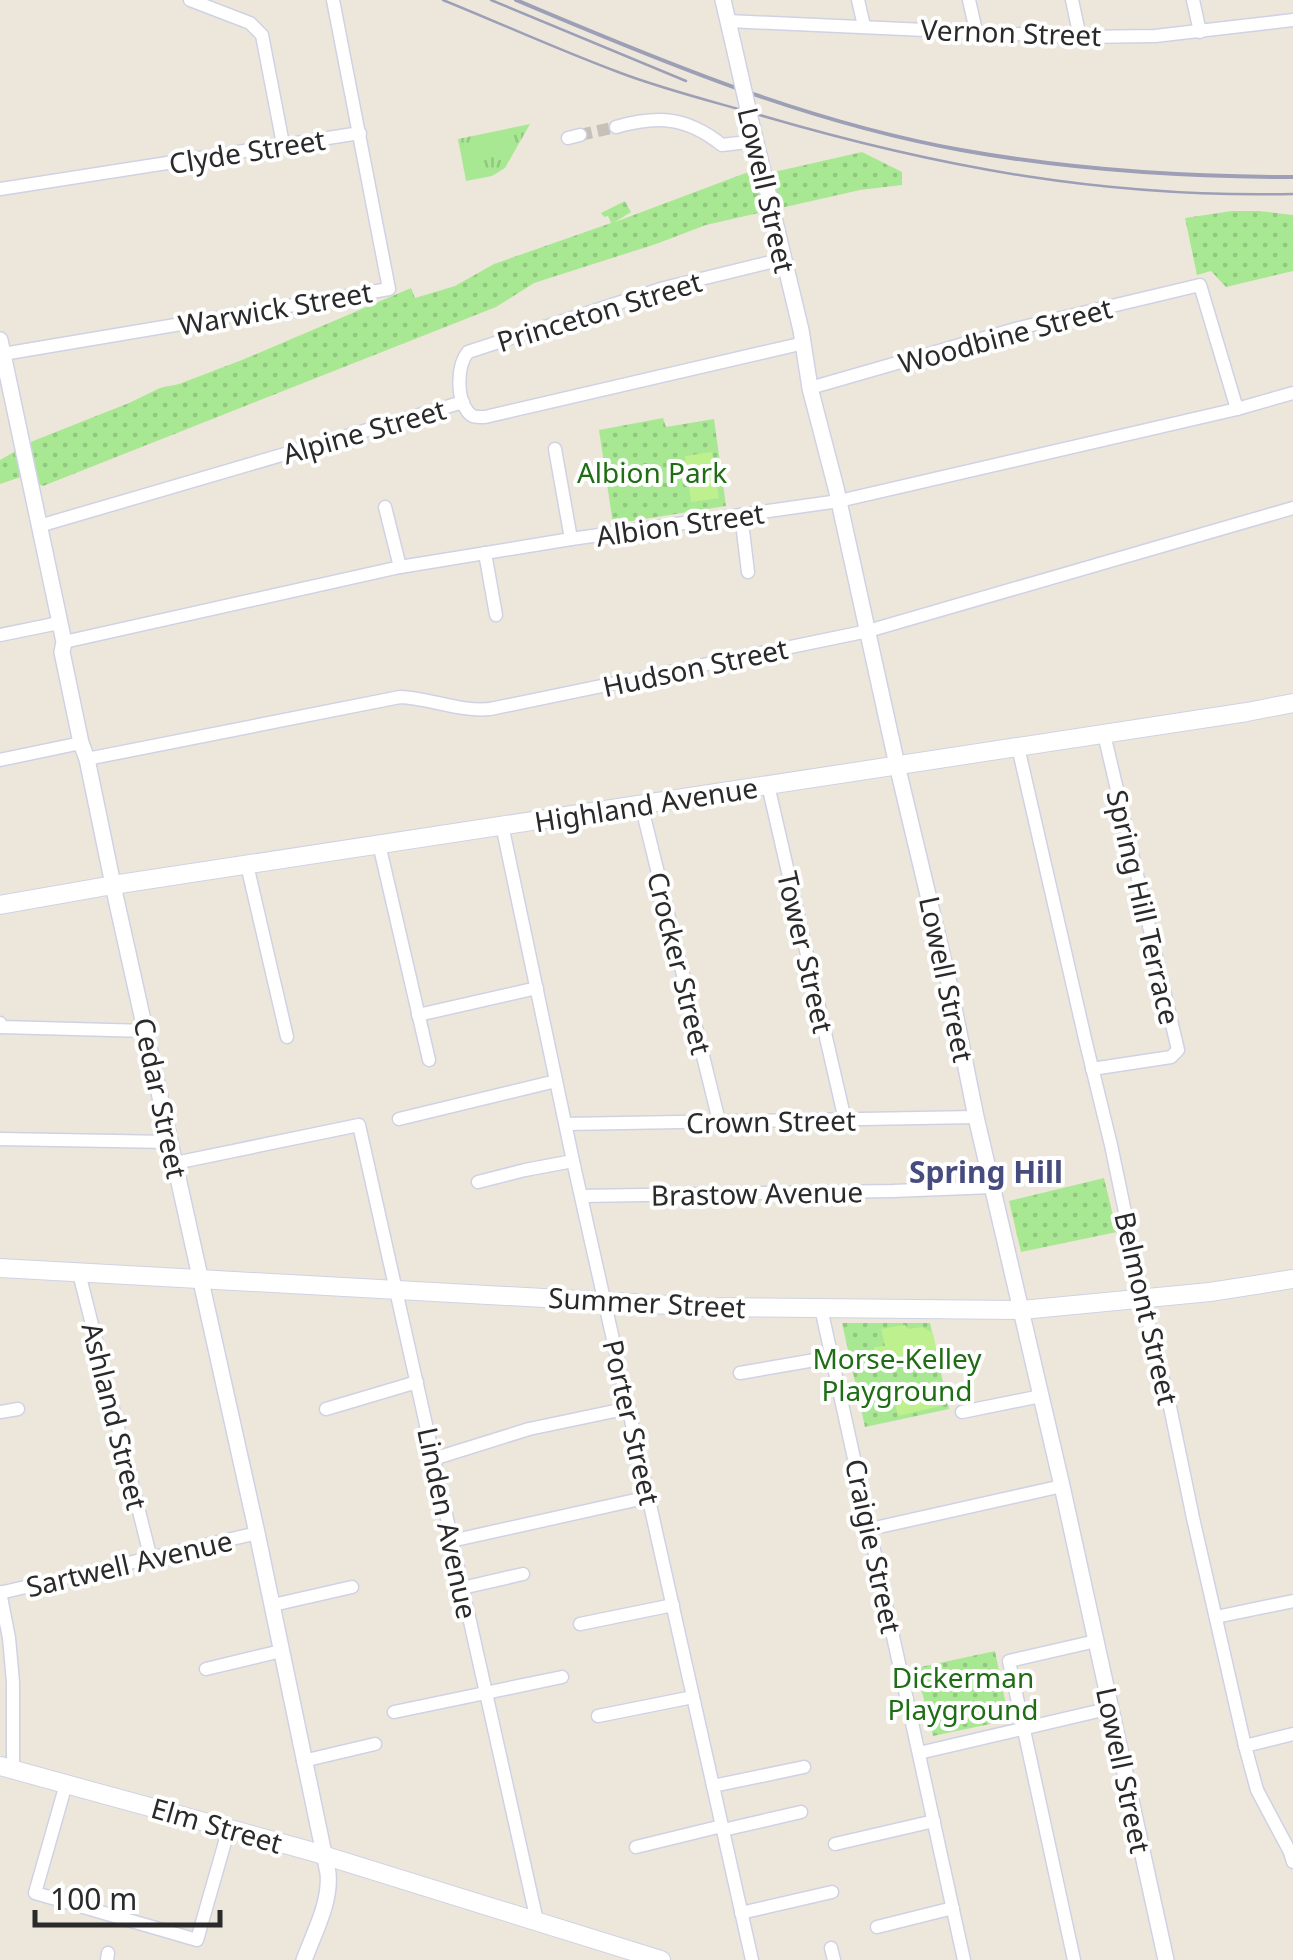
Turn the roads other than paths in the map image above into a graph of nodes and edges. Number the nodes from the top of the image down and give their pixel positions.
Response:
1 (190, 0) edge
2 (333, 0) edge
3 (723, 0) edge
4 (858, 0) edge
5 (969, 0) edge
6 (1072, 0) edge
7 (1193, 0) edge
8 (1293, 20) edge
9 (728, 21) junction
10 (864, 26) junction
11 (976, 32) junction
12 (1200, 32) junction
13 (1080, 37) junction
14 (616, 127) tunnel mouth
15 (360, 133) junction
16 (756, 141) junction
17 (284, 144) junction
18 (0, 189) edge
19 (783, 259) junction
20 (804, 343) junction
21 (2, 347) edge
22 (4, 376) edge
23 (810, 388) junction
24 (1293, 393) edge
25 (462, 402) junction
26 (1237, 409) junction
27 (555, 449) dead end
28 (839, 501) junction
29 (385, 507) dead end
30 (1293, 508) edge
31 (741, 515) junction
32 (39, 526) junction
33 (571, 540) junction
34 (486, 553) junction
35 (400, 568) junction
36 (748, 572) dead end
37 (496, 615) dead end
38 (59, 623) junction
39 (868, 631) junction
40 (0, 635) edge
41 (64, 642) junction
42 (1293, 703) edge
43 (1104, 734) junction
44 (1018, 747) junction
45 (84, 751) junction
46 (0, 760) edge
47 (897, 766) junction
48 (768, 785) junction
49 (641, 804) junction
50 (502, 826) junction
51 (379, 844) junction
52 (247, 865) junction
53 (113, 885) junction
54 (0, 905) edge
55 (536, 988) junction
56 (418, 1015) junction
57 (0, 1025) edge
58 (147, 1031) junction
59 (287, 1037) dead end
60 (428, 1060) dead end
61 (1092, 1069) junction
62 (556, 1080) junction
63 (976, 1117) junction
64 (399, 1119) dead end
65 (845, 1120) junction
66 (719, 1121) junction
67 (566, 1124) junction
68 (0, 1139) edge
69 (170, 1142) junction
70 (574, 1161) junction
71 (175, 1163) junction
72 (478, 1182) dead end
73 (992, 1187) junction
74 (582, 1196) junction
75 (0, 1268) edge
76 (80, 1273) junction
77 (201, 1279) junction
78 (1293, 1279) edge
79 (397, 1290) junction
80 (1142, 1297) junction
81 (605, 1300) junction
82 (821, 1308) junction
83 (1022, 1310) junction
84 (832, 1358) junction
85 (740, 1374) dead end
86 (417, 1382) junction
87 (1041, 1396) junction
88 (326, 1408) dead end
89 (629, 1408) junction
90 (18, 1409) dead end
91 (0, 1412) edge
92 (962, 1412) dead end
93 (432, 1459) junction
94 (1062, 1486) junction
95 (649, 1497) junction
96 (870, 1529) junction
97 (257, 1533) junction
98 (451, 1542) junction
99 (150, 1559) junction
100 (523, 1574) dead end
101 (352, 1587) dead end
102 (462, 1588) junction
103 (0, 1592) edge
104 (1293, 1601) edge
105 (272, 1605) junction
106 (673, 1606) junction
107 (1216, 1618) junction
108 (580, 1624) dead end
109 (1096, 1641) junction
110 (282, 1651) junction
111 (206, 1669) dead end
112 (562, 1678) dead end
113 (485, 1694) junction
114 (693, 1697) junction
115 (1111, 1708) junction
116 (394, 1712) dead end
117 (598, 1716) dead end
118 (1024, 1729) junction
119 (1293, 1734) edge
120 (375, 1744) dead end
121 (1245, 1746) junction
122 (919, 1753) junction
123 (303, 1761) junction
124 (6, 1767) edge
125 (804, 1767) dead end
126 (66, 1784) junction
127 (713, 1786) junction
128 (801, 1812) dead end
129 (934, 1821) junction
130 (229, 1828) junction
131 (722, 1828) junction
132 (1288, 1836) edge
133 (835, 1844) dead end
134 (636, 1847) dead end
135 (325, 1856) junction
136 (1293, 1862) edge
137 (832, 1892) dead end
138 (953, 1908) junction
139 (741, 1913) junction
140 (536, 1921) junction
141 (877, 1926) dead end
142 (304, 1960) edge
143 (661, 1960) edge
144 (752, 1960) edge
145 (964, 1960) edge
146 (1074, 1960) edge
147 (1166, 1960) edge

1 - 17 street
2 - 15 street, Clyde Street
3 - 9 street, Lowell Street
4 - 10 street
5 - 11 street
6 - 13 street
7 - 12 street
8 - 12 street, Vernon Street
9 - 10 street, Vernon Street
9 - 16 street, Lowell Street, bridge
10 - 11 street, Vernon Street
11 - 13 street, Vernon Street
12 - 13 street, Vernon Street
14 - 16 street
15 - 17 street, Clyde Street
15 - 21 street, Warwick Street
16 - 19 street, Lowell Street
17 - 18 street, Clyde Street
19 - 20 street, Lowell Street
19 - 25 street, Princeton Street
20 - 23 street, Lowell Street
20 - 25 street, Alpine Street
21 - 22 street, Cedar Street
22 - 32 street, Cedar Street
23 - 26 street, Woodbine Street
23 - 28 street, Lowell Street
24 - 26 street, Albion Street
25 - 32 street, Alpine Street
26 - 28 street, Albion Street
27 - 33 street
28 - 31 street, Albion Street
28 - 39 street, Lowell Street
29 - 35 street
30 - 39 street, Hudson Street
31 - 33 street, Albion Street
31 - 36 street
32 - 38 street, Cedar Street
33 - 34 street, Albion Street
34 - 35 street, Albion Street
34 - 37 street
35 - 41 street, Albion Street
38 - 40 street
38 - 41 street, Cedar Street
39 - 45 street, Hudson Street
39 - 47 street, Lowell Street
41 - 45 street, Cedar Street
42 - 43 main road, Highland Avenue
43 - 44 main road, Highland Avenue
43 - 61 street, Spring Hill Terrace
44 - 47 main road, Highland Avenue
44 - 61 street, Belmont Street
45 - 46 street, Hudson Street
45 - 53 street, Cedar Street
47 - 48 main road, Highland Avenue
47 - 63 street, Lowell Street
48 - 49 main road, Highland Avenue
48 - 65 street, Tower Street
49 - 50 main road, Highland Avenue
49 - 66 street, Crocker Street
50 - 51 main road, Highland Avenue
50 - 55 street, Porter Street
51 - 52 main road, Highland Avenue
51 - 56 street
52 - 53 main road, Highland Avenue
52 - 59 street
53 - 54 main road, Highland Avenue
53 - 58 street, Cedar Street
55 - 56 street
55 - 62 street, Porter Street
56 - 60 street
57 - 58 street
58 - 69 street, Cedar Street
61 - 80 street, Belmont Street
62 - 64 street
62 - 67 street, Porter Street
63 - 65 street, Crown Street
63 - 73 street, Lowell Street
65 - 66 street, Crown Street
66 - 67 street, Crown Street
67 - 70 street, Porter Street
68 - 69 street
69 - 71 street, Cedar Street
70 - 72 street
70 - 74 street, Porter Street
71 - 77 street, Cedar Street
71 - 79 street, Linden Avenue
73 - 74 street, Brastow Avenue
73 - 83 street, Lowell Street
74 - 81 street, Porter Street
75 - 76 main road, Summer Street
76 - 77 main road, Summer Street
76 - 99 street, Ashland Street
77 - 79 main road, Summer Street
77 - 97 street, Cedar Street
78 - 80 main road, Summer Street
79 - 81 main road, Summer Street
79 - 86 street, Linden Avenue
80 - 83 main road, Summer Street
80 - 107 street, Belmont Street
81 - 82 main road, Summer Street
81 - 89 street, Porter Street
82 - 83 main road, Summer Street
82 - 84 street, Craigie Street
83 - 87 street, Lowell Street
84 - 85 street
84 - 96 street, Craigie Street
86 - 88 street
86 - 93 street, Linden Avenue
87 - 92 street
87 - 94 street, Lowell Street
89 - 93 street
89 - 95 street, Porter Street
90 - 91 street
93 - 98 street, Linden Avenue
94 - 96 street
94 - 109 street, Lowell Street
95 - 98 street
95 - 106 street, Porter Street
96 - 122 street, Craigie Street
97 - 99 street, Sartwell Avenue
97 - 105 street, Cedar Street
98 - 102 street, Linden Avenue
99 - 103 street, Sartwell Avenue
100 - 102 street
101 - 105 street
102 - 113 street, Linden Avenue
103 - 124 street
104 - 107 street
105 - 110 street, Cedar Street
106 - 108 street
106 - 114 street, Porter Street
107 - 121 street, Belmont Street
109 - 115 street, Lowell Street
109 - 118 street
110 - 111 street
110 - 123 street, Cedar Street
112 - 113 street
113 - 116 street
113 - 140 street, Linden Avenue
114 - 117 street
114 - 127 street, Porter Street
115 - 118 street
115 - 147 street, Lowell Street
118 - 122 street
118 - 146 street
119 - 121 street
120 - 123 street
121 - 132 street, Belmont Street
122 - 129 street, Craigie Street
123 - 135 street, Cedar Street
124 - 126 main road, Elm Street
125 - 127 street
126 - 130 main road, Elm Street
126 - 130 street
127 - 131 street, Porter Street
128 - 131 street
129 - 133 street
129 - 138 street, Craigie Street
130 - 135 main road, Elm Street
131 - 134 street
131 - 139 street, Porter Street
132 - 136 street, Belmont Street
135 - 140 main road, Elm Street
135 - 142 street, Cedar Street
137 - 139 street
138 - 141 street
138 - 145 street, Craigie Street
139 - 144 street, Porter Street
140 - 143 main road, Elm Street

